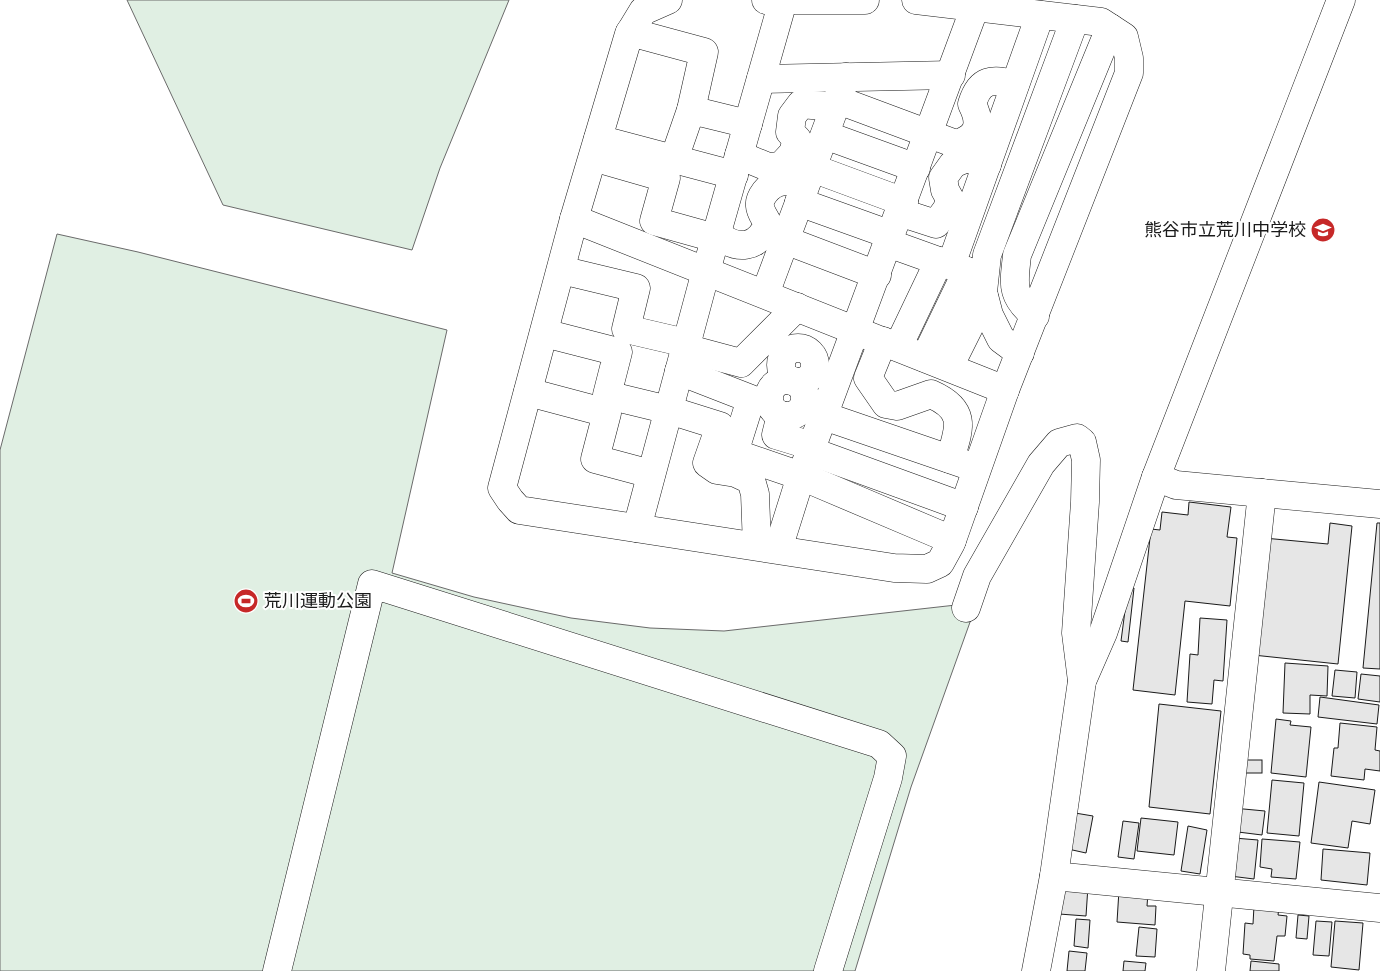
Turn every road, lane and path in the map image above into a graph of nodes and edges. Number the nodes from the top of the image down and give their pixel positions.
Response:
1 (668, 0) edge
2 (764, 0) edge
3 (865, 0) edge
4 (916, 0) edge
5 (1342, 0) edge
6 (783, 1) edge
7 (975, 7) junction
8 (1040, 15) junction
9 (1075, 19) junction
10 (1110, 28) junction
11 (630, 32) junction
12 (951, 75) junction
13 (761, 79) junction
14 (1015, 84) junction
15 (840, 95) junction
16 (690, 110) junction
17 (748, 124) junction
18 (929, 133) junction
19 (824, 135) junction
20 (596, 148) junction
21 (674, 159) junction
22 (736, 165) junction
23 (987, 165) junction
24 (916, 168) junction
25 (860, 175) junction
26 (806, 185) junction
27 (574, 220) junction
28 (896, 223) junction
29 (716, 236) junction
30 (786, 240) junction
31 (561, 270) junction
32 (706, 271) junction
33 (965, 274) junction
34 (877, 275) junction
35 (765, 294) junction
36 (808, 311) junction
37 (1034, 316) junction
38 (856, 330) junction
39 (544, 333) junction
40 (891, 344) junction
41 (804, 349) dead end
42 (1020, 353) junction
43 (683, 354) junction
44 (938, 363) junction
45 (1006, 390) junction
46 (528, 392) junction
47 (668, 410) junction
48 (781, 415) dead end
49 (824, 416) junction
50 (811, 449) junction
51 (950, 459) junction
52 (978, 469) junction
53 (651, 474) junction
54 (801, 476) junction
55 (1156, 477) junction
56 (1262, 493) junction
57 (1380, 504) edge
58 (964, 507) junction
59 (637, 528) junction
60 (952, 540) junction
61 (768, 547) junction
62 (966, 608) dead end
63 (1082, 681) junction
64 (1054, 876) junction
65 (1219, 894) junction
66 (1380, 908) edge
67 (277, 971) edge
68 (828, 971) edge
69 (1036, 971) edge
70 (1211, 971) edge

1 - 11 street
2 - 6 street
3 - 6 street
4 - 7 street
5 - 55 street
6 - 13 street
7 - 8 street
7 - 12 street
8 - 9 street
8 - 14 street
9 - 10 street
9 - 33 street
10 - 37 street
10 - 37 street
11 - 16 street
11 - 20 street
12 - 15 street
12 - 18 street
13 - 15 street
13 - 17 street
14 - 18 street
14 - 23 street
15 - 19 street
15 - 22 street
15 - 25 street
16 - 17 street
16 - 21 street
17 - 22 street
18 - 24 street
18 - 25 street
19 - 25 street
19 - 26 street
20 - 21 street
20 - 27 street
20 - 29 street
21 - 22 street
22 - 29 street
23 - 28 street
23 - 33 street
24 - 25 street
24 - 28 street
25 - 26 street
25 - 26 street
25 - 28 street
25 - 28 street
25 - 30 street
25 - 34 street
26 - 29 street
26 - 30 street
27 - 31 street
27 - 32 street
28 - 33 street
28 - 34 street
29 - 32 street
30 - 35 street
31 - 39 street
31 - 43 street
32 - 35 street
32 - 43 street
33 - 40 street
33 - 42 street
33 - 44 street
34 - 38 street
35 - 36 street
36 - 38 street
36 - 41 street
36 - 43 street
37 - 42 street
38 - 40 street
38 - 49 street
39 - 46 street
39 - 47 street
40 - 44 street
40 - 51 street
42 - 45 street
43 - 47 street
43 - 54 street
44 - 45 street
45 - 52 street
46 - 53 street
46 - 59 street
47 - 53 street
47 - 61 street
48 - 50 street
49 - 50 street
49 - 51 street
50 - 54 street
50 - 58 street
51 - 52 street
52 - 58 street
53 - 59 street
54 - 60 street
54 - 61 street
55 - 56 street
55 - 63 street
56 - 57 street
56 - 65 street
58 - 60 street
59 - 61 street
60 - 61 street
62 - 63 street
63 - 64 street
64 - 65 street
64 - 69 street
65 - 66 street
65 - 70 street
67 - 68 street

